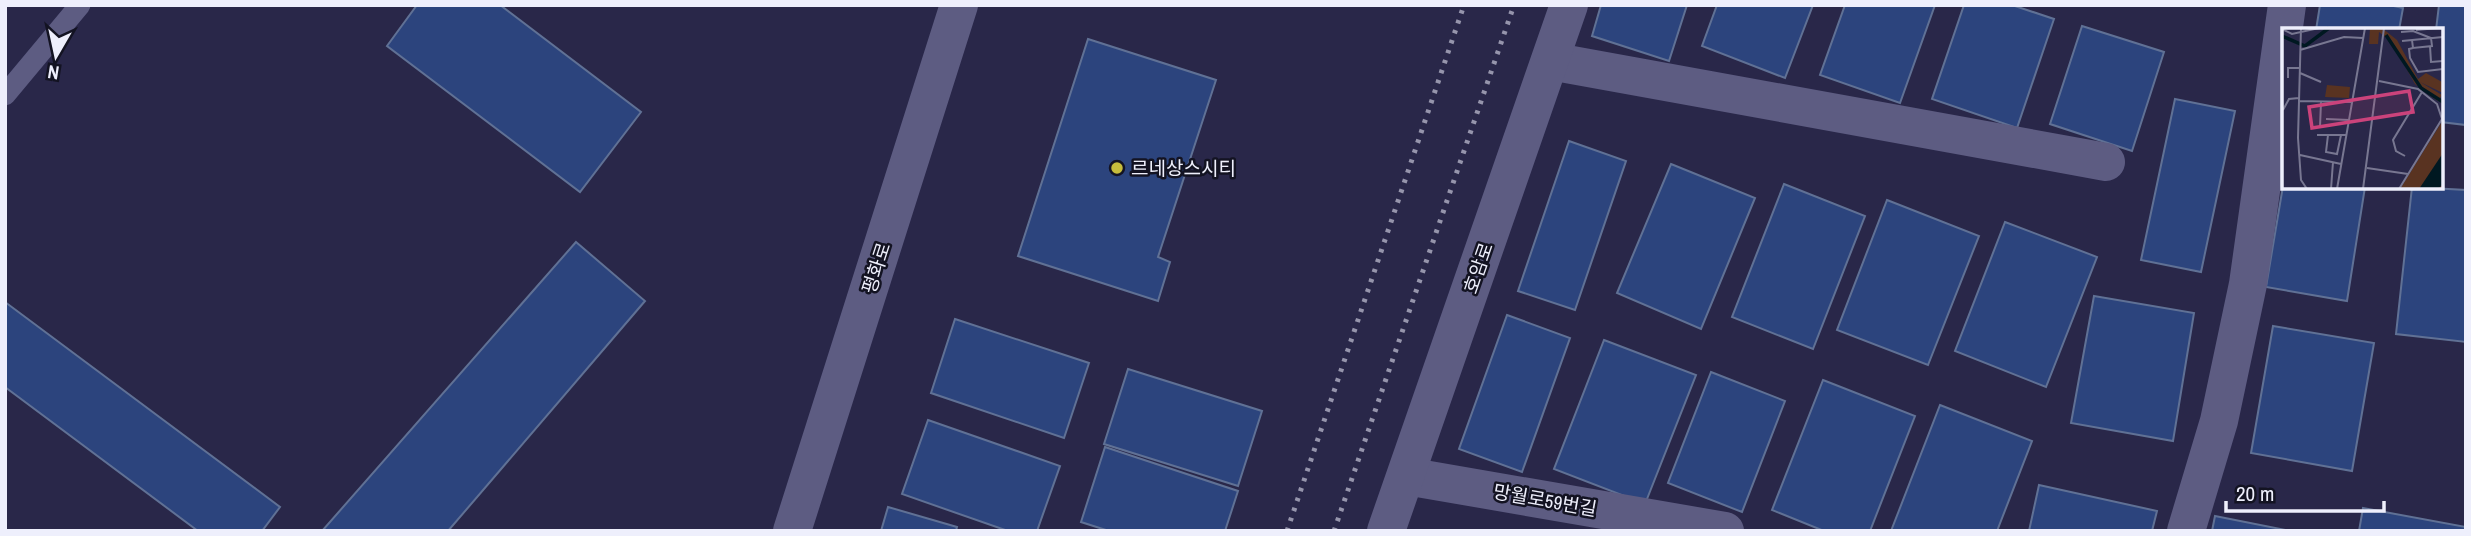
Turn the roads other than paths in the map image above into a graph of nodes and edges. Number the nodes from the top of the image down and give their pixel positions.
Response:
1 (80, 5) edge
2 (959, 5) edge
3 (1569, 5) edge
4 (2287, 5) edge
5 (2284, 28) edge
6 (2282, 41) edge
7 (1550, 61) junction
8 (5, 95) edge
9 (2106, 162) dead end
10 (1406, 476) junction
11 (792, 531) edge
12 (1386, 531) edge
13 (1725, 531) edge
14 (2186, 531) edge

1 - 8 lane
2 - 11 street, 평화로
3 - 7 street, 호암로
4 - 5 street
6 - 14 street
7 - 9 street
7 - 10 street, 호암로
10 - 12 street, 호암로
10 - 13 street, 망월로59번길

